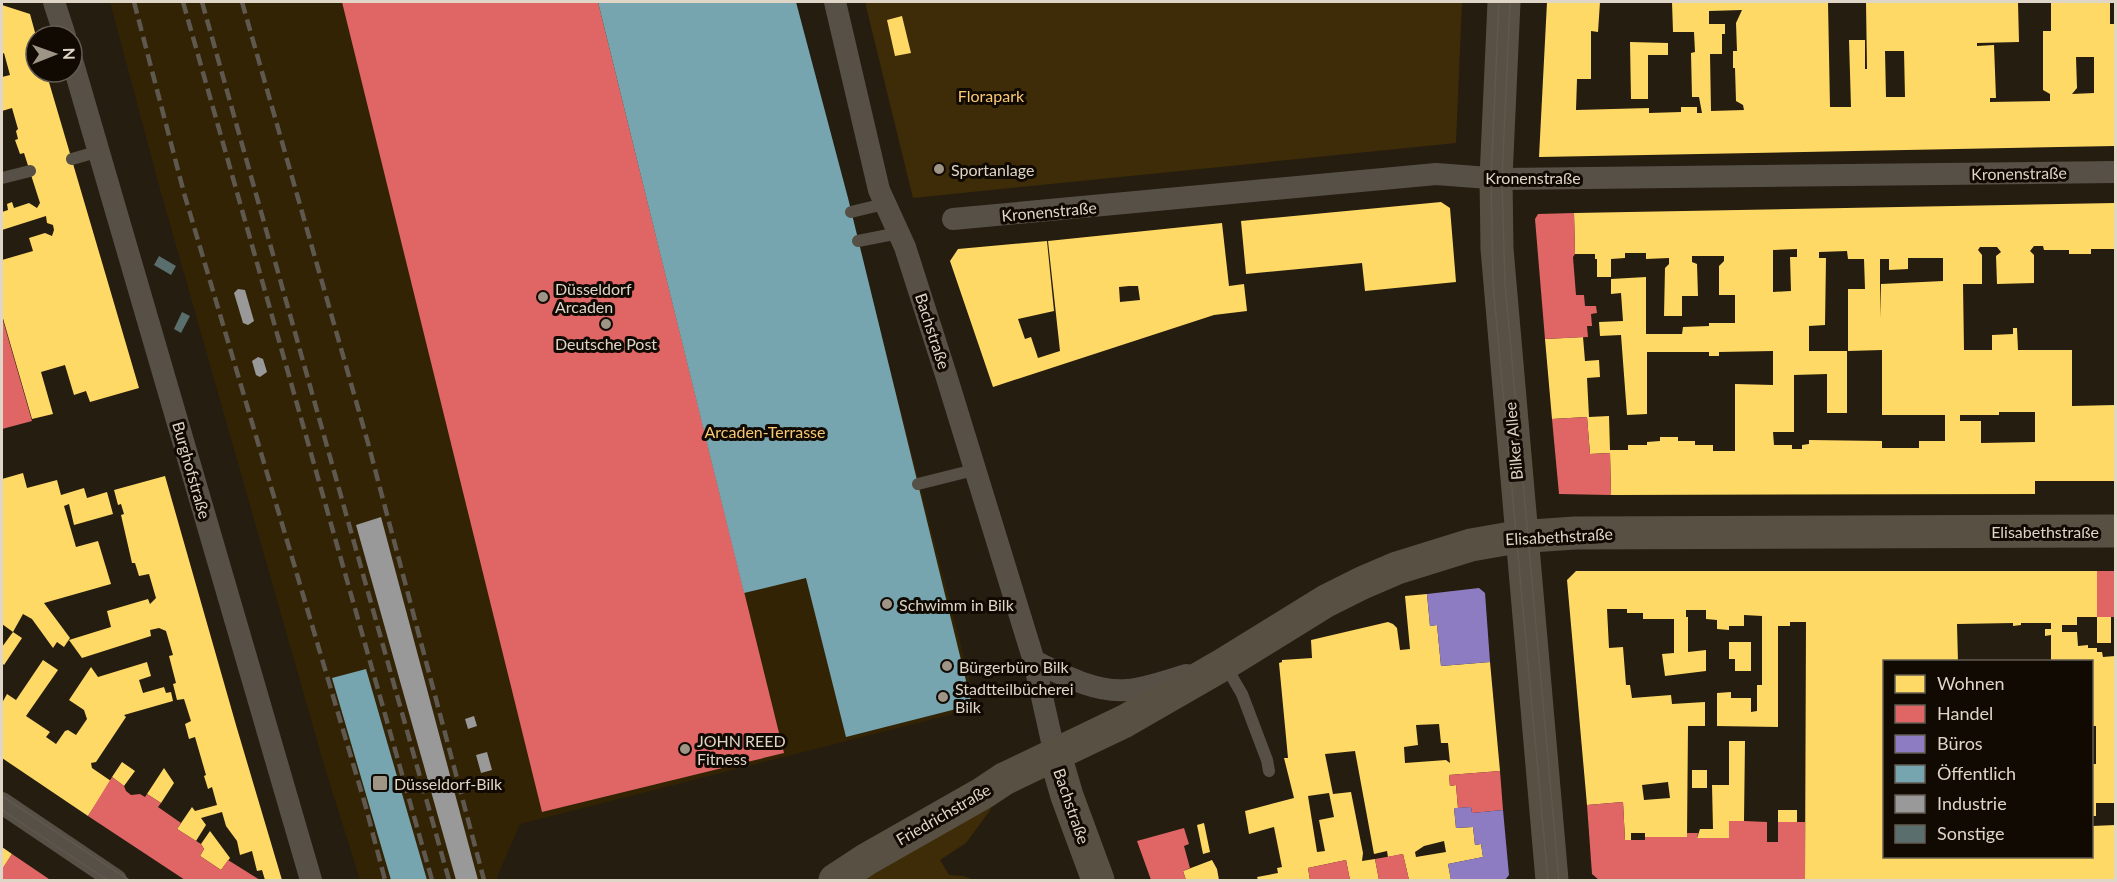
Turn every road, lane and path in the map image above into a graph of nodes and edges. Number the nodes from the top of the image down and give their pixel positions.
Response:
1 (54, 2) edge
2 (835, 2) edge
3 (1504, 2) edge
4 (61, 24) edge
5 (79, 84) edge
6 (100, 151) junction
7 (72, 159) dead end
8 (30, 171) dead end
9 (2115, 172) edge
10 (2, 178) edge
11 (1496, 178) junction
12 (884, 204) junction
13 (851, 212) dead end
14 (952, 219) dead end
15 (899, 232) junction
16 (858, 241) dead end
17 (974, 470) junction
18 (918, 484) dead end
19 (2115, 531) edge
20 (1521, 537) junction
21 (1034, 661) junction
22 (1224, 664) junction
23 (1055, 755) junction
24 (1269, 771) dead end
25 (2, 803) edge
26 (116, 880) edge
27 (311, 880) edge
28 (835, 880) edge
29 (1098, 880) edge
30 (1552, 880) edge

1 - 4 street
2 - 12 street, Bachstraße
3 - 11 main road, Bilker Allee
5 - 6 street, Burghofstraße
6 - 7 lane
6 - 27 street, Burghofstraße
8 - 10 lane
9 - 11 street, Kronenstraße
11 - 14 street, Kronenstraße
11 - 20 main road, Bilker Allee
12 - 13 lane
12 - 15 street, Bachstraße
15 - 16 lane
15 - 17 street, Bachstraße
17 - 18 lane
17 - 21 street, Bachstraße
19 - 20 main road, Elisabethstraße
20 - 22 main road, Elisabethstraße
20 - 30 main road, Bilker Allee
21 - 22 street
21 - 23 street, Bachstraße
22 - 23 main road, Elisabethstraße
22 - 24 lane
23 - 28 main road, Friedrichstraße
23 - 29 main road, Bachstraße
25 - 26 street

